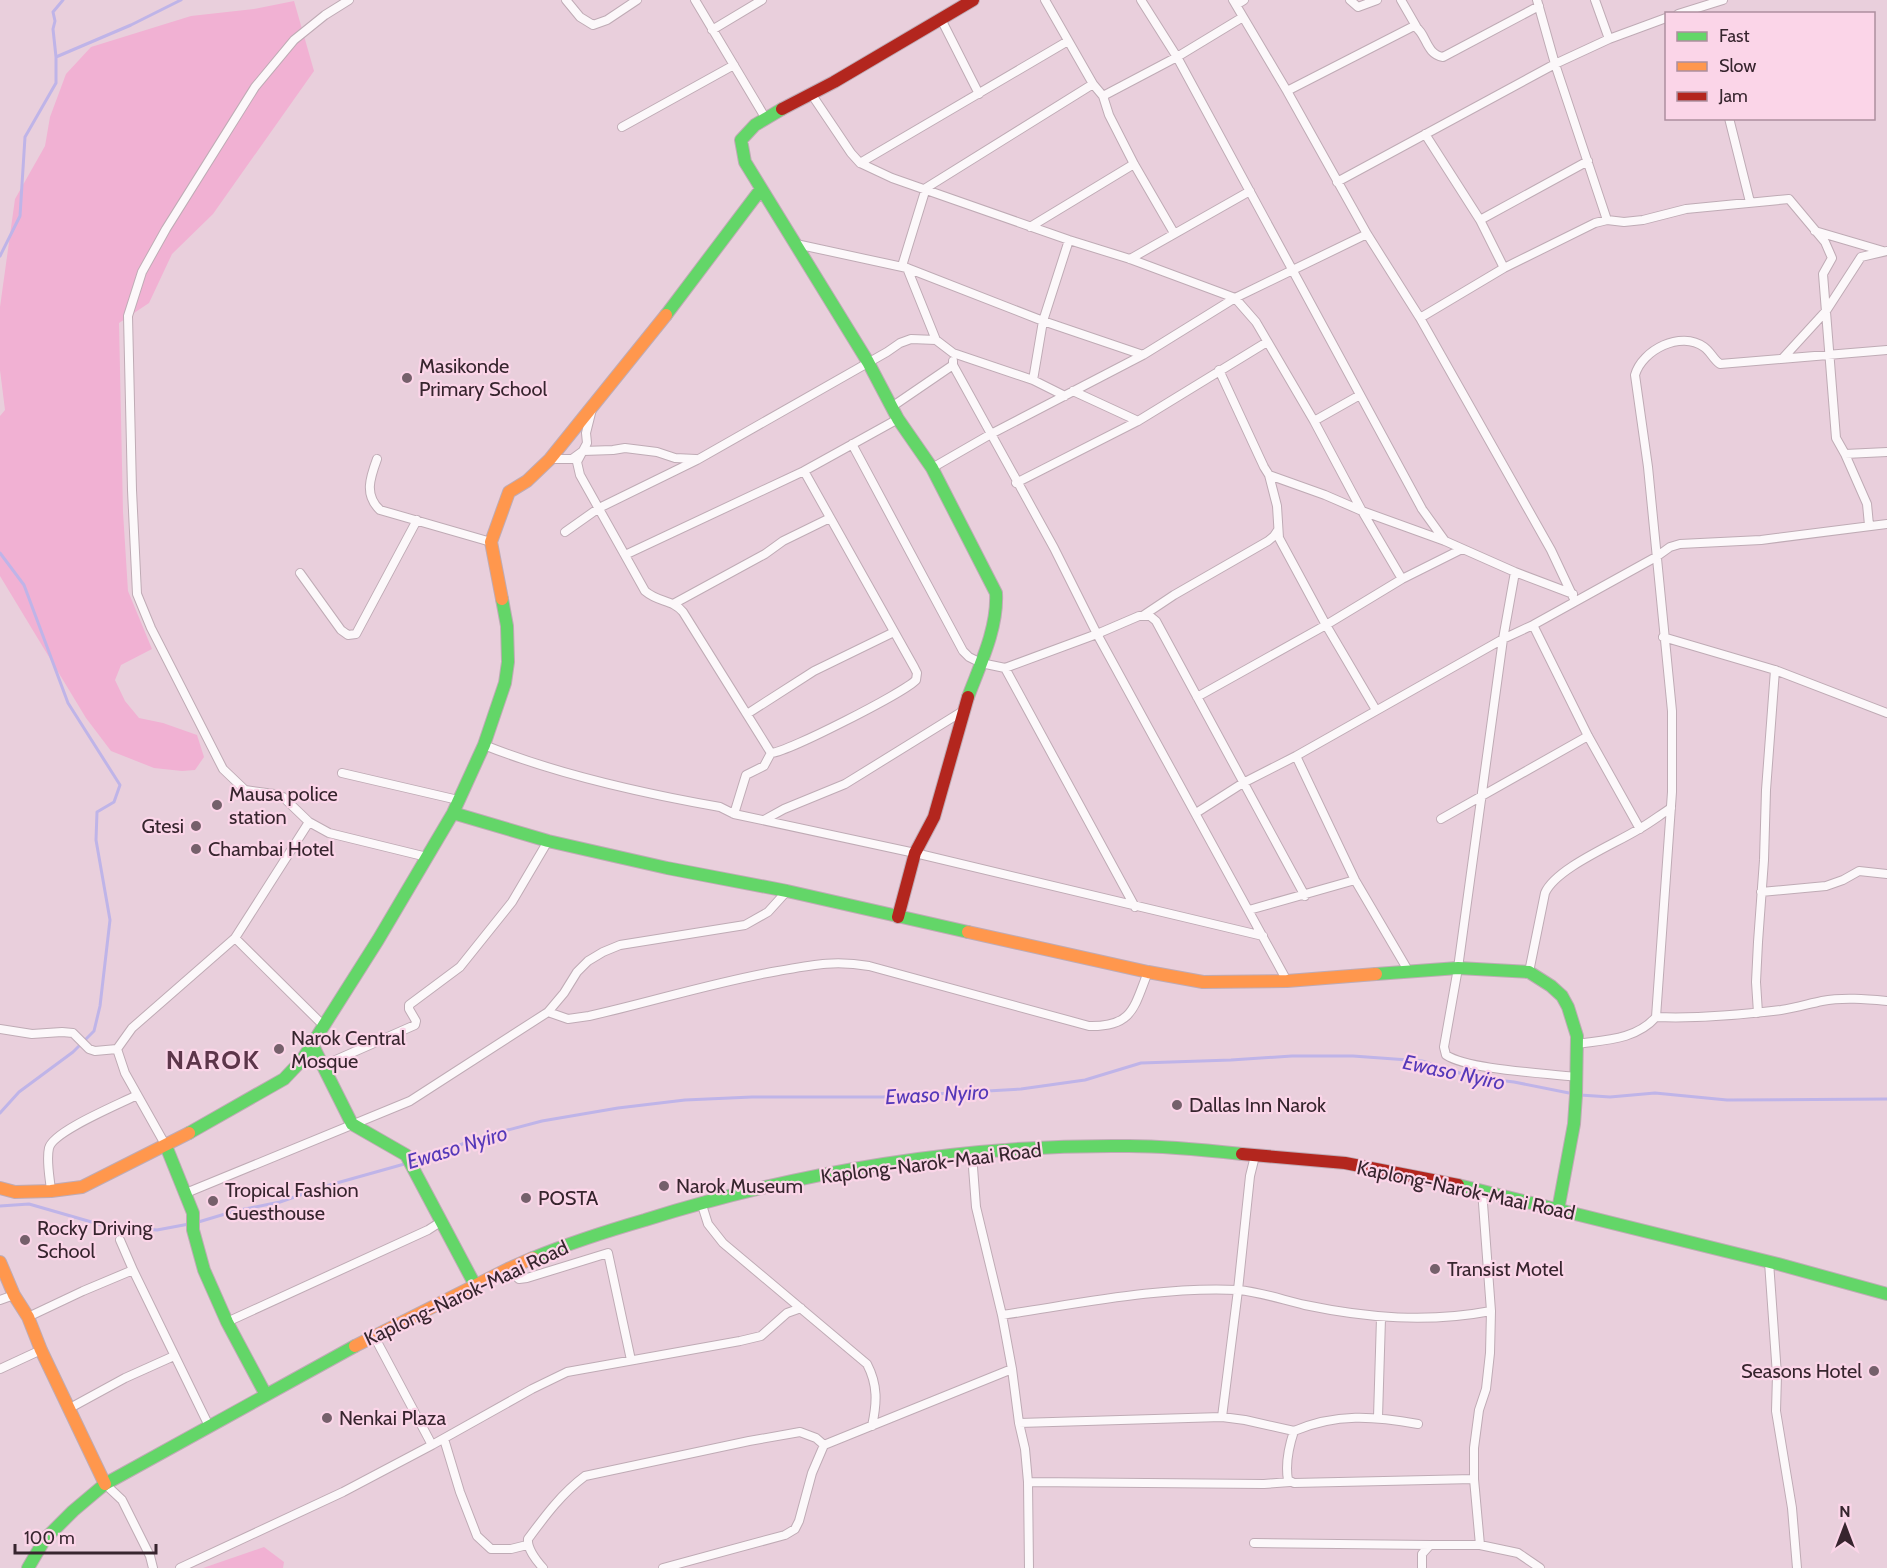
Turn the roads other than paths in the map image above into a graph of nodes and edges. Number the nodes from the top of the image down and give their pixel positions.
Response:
1 (349, 0) edge
2 (566, 0) edge
3 (637, 0) edge
4 (695, 0) edge
5 (762, 0) edge
6 (973, 0) edge
7 (1045, 0) edge
8 (1141, 0) edge
9 (1233, 0) edge
10 (1244, 0) edge
11 (1350, 0) edge
12 (1377, 0) edge
13 (1401, 0) edge
14 (1595, 0) edge
15 (1723, 0) edge
16 (1538, 3) edge
17 (1695, 7) edge
18 (1242, 17) junction
19 (1665, 18) edge
20 (941, 19) junction
21 (1416, 26) junction
22 (712, 30) junction
23 (1609, 39) junction
24 (1068, 40) junction
25 (1177, 57) junction
26 (1555, 64) junction
27 (734, 65) junction
28 (1093, 84) junction
29 (1287, 91) junction
30 (812, 94) junction
31 (979, 94) junction
32 (1103, 96) junction
33 (766, 119) junction
34 (1730, 120) edge
35 (622, 127) dead end
36 (1425, 134) junction
37 (1588, 161) junction
38 (860, 163) junction
39 (1134, 164) junction
40 (1337, 182) junction
41 (926, 188) junction
42 (761, 189) junction
43 (1250, 191) junction
44 (1750, 202) junction
45 (1480, 220) junction
46 (1607, 220) junction
47 (1030, 227) junction
48 (1814, 231) junction
49 (1174, 233) junction
50 (1366, 234) junction
51 (1069, 240) junction
52 (796, 244) junction
53 (1885, 251) edge
54 (1130, 259) junction
55 (904, 267) junction
56 (1504, 268) junction
57 (1291, 269) junction
58 (1235, 298) junction
59 (1826, 311) junction
60 (1420, 318) junction
61 (1042, 321) junction
62 (936, 340) junction
63 (1267, 342) junction
64 (1887, 350) edge
65 (953, 353) junction
66 (1143, 355) junction
67 (1829, 355) junction
68 (1783, 358) junction
69 (868, 362) junction
70 (953, 365) junction
71 (1219, 370) junction
72 (1033, 380) junction
73 (1069, 394) junction
74 (1360, 394) junction
75 (594, 403) junction
76 (893, 406) junction
77 (898, 419) junction
78 (1138, 421) junction
79 (1314, 421) junction
80 (991, 434) junction
81 (852, 444) junction
82 (583, 451) junction
83 (1887, 452) edge
84 (1845, 454) junction
85 (377, 459) dead end
86 (550, 459) junction
87 (697, 460) junction
88 (932, 468) junction
89 (804, 471) junction
90 (1269, 475) junction
91 (1017, 483) junction
92 (599, 508) junction
93 (1362, 511) junction
94 (830, 518) junction
95 (417, 520) junction
96 (1887, 524) edge
97 (1869, 525) junction
98 (1279, 527) junction
99 (565, 532) dead end
100 (1445, 541) junction
101 (491, 542) junction
102 (1462, 549) junction
103 (626, 555) junction
104 (1656, 557) junction
105 (1515, 572) junction
106 (300, 573) dead end
107 (1402, 579) junction
108 (1574, 598) junction
109 (675, 603) junction
110 (1144, 615) junction
111 (1326, 625) junction
112 (1533, 626) junction
113 (894, 632) junction
114 (1097, 634) junction
115 (1664, 638) junction
116 (1503, 639) junction
117 (981, 663) junction
118 (1005, 669) junction
119 (1775, 670) junction
120 (1197, 697) junction
121 (1376, 710) junction
122 (963, 711) junction
123 (1887, 713) edge
124 (747, 714) junction
125 (1588, 736) junction
126 (484, 745) junction
127 (771, 753) junction
128 (1296, 756) junction
129 (342, 773) dead end
130 (1243, 783) junction
131 (1481, 798) junction
132 (458, 800) junction
133 (1671, 808) junction
134 (453, 813) junction
135 (1196, 813) junction
136 (734, 814) junction
137 (1441, 819) dead end
138 (764, 820) junction
139 (309, 822) junction
140 (1640, 829) junction
141 (548, 841) junction
142 (915, 853) junction
143 (427, 857) junction
144 (1887, 874) edge
145 (1355, 880) junction
146 (787, 891) junction
147 (1761, 892) junction
148 (1305, 896) junction
149 (1135, 907) junction
150 (1249, 910) junction
151 (898, 917) junction
152 (1263, 936) junction
153 (235, 938) junction
154 (1458, 968) junction
155 (1148, 972) junction
156 (1409, 972) junction
157 (1529, 972) junction
158 (1287, 981) junction
159 (1887, 1001) edge
160 (548, 1012) junction
161 (1758, 1012) junction
162 (1656, 1017) junction
163 (324, 1026) junction
164 (0, 1029) edge
165 (312, 1044) junction
166 (1577, 1044) junction
167 (117, 1049) junction
168 (322, 1066) junction
169 (1576, 1077) junction
170 (137, 1095) junction
171 (352, 1124) junction
172 (166, 1146) junction
173 (972, 1154) junction
174 (1255, 1156) junction
175 (0, 1188) edge
176 (1482, 1190) junction
177 (51, 1191) junction
178 (186, 1193) junction
179 (701, 1203) junction
180 (1558, 1210) junction
181 (442, 1221) junction
182 (120, 1240) dead end
183 (0, 1262) edge
184 (1769, 1262) junction
185 (508, 1269) junction
186 (133, 1270) junction
187 (475, 1285) junction
188 (1238, 1290) junction
189 (1887, 1294) edge
190 (14, 1295) junction
191 (0, 1300) edge
192 (801, 1308) junction
193 (1491, 1311) junction
194 (1002, 1315) junction
195 (28, 1317) junction
196 (1381, 1318) junction
197 (227, 1322) junction
198 (374, 1336) junction
199 (41, 1350) junction
200 (174, 1356) junction
201 (631, 1360) junction
202 (0, 1369) edge
203 (1012, 1369) junction
204 (266, 1395) junction
205 (70, 1408) junction
206 (1222, 1417) junction
207 (1378, 1417) junction
208 (1018, 1423) junction
209 (1418, 1424) dead end
210 (210, 1426) junction
211 (872, 1426) junction
212 (1294, 1431) junction
213 (444, 1439) junction
214 (432, 1445) junction
215 (824, 1445) junction
216 (1474, 1479) junction
217 (1028, 1482) junction
218 (1290, 1482) junction
219 (105, 1485) junction
220 (1254, 1543) dead end
221 (527, 1545) junction
222 (1430, 1545) junction
223 (1480, 1545) junction
224 (673, 1567) edge
225 (28, 1568) edge
226 (153, 1568) edge
227 (180, 1568) edge
228 (543, 1568) edge
229 (663, 1568) edge
230 (1029, 1568) edge
231 (1422, 1568) edge
232 (1540, 1568) edge
233 (1797, 1568) edge

1 - 139 street
2 - 3 street
4 - 22 street
5 - 22 street
6 - 20 main road
7 - 24 street
8 - 25 street
9 - 18 street
10 - 18 street
11 - 12 street
13 - 21 street
14 - 23 street
15 - 17 street
16 - 21 street
16 - 26 street
18 - 25 street
18 - 29 street
19 - 23 street
20 - 30 main road
20 - 31 street
21 - 29 street
22 - 27 street
23 - 26 street
24 - 28 street
24 - 31 street
25 - 32 street
25 - 43 street
26 - 36 street
26 - 37 street
27 - 33 street
27 - 35 street
28 - 32 street
28 - 41 street
29 - 40 street
30 - 33 main road
30 - 38 street
31 - 38 street
32 - 39 street
33 - 42 main road
34 - 44 street
36 - 40 street
36 - 45 street
37 - 45 street
37 - 46 street
38 - 41 street
39 - 47 street
39 - 49 street
40 - 50 street
41 - 47 street
41 - 55 street
42 - 52 main road
42 - 75 main road
43 - 49 street
43 - 57 street
44 - 46 street
44 - 48 street
45 - 56 street
46 - 56 street
47 - 51 street
48 - 53 street
48 - 59 street
49 - 54 street
50 - 57 street
50 - 60 street
51 - 54 street
51 - 61 street
52 - 55 street
52 - 69 main road
53 - 59 street
54 - 58 street
55 - 61 street
55 - 62 street
56 - 60 street
57 - 58 street
57 - 74 street
58 - 63 street
58 - 66 street
59 - 67 street
59 - 68 street
60 - 108 street
61 - 66 street
61 - 72 street
62 - 65 street
62 - 69 street
63 - 71 street
63 - 79 street
64 - 67 street
65 - 70 street
65 - 72 street
66 - 73 street
67 - 68 street
67 - 84 street
68 - 104 street
69 - 76 main road
69 - 87 street
70 - 76 street
70 - 80 street
71 - 78 street
71 - 90 street
72 - 73 street
73 - 78 street
73 - 80 street
74 - 79 street
74 - 100 street
75 - 82 street
75 - 86 main road
76 - 77 main road
77 - 81 street
77 - 88 main road
78 - 91 street
79 - 93 street
80 - 88 street
80 - 91 street
81 - 89 street
81 - 117 street
82 - 86 street
82 - 87 street
82 - 92 street
83 - 84 street
84 - 97 street
85 - 95 street
86 - 101 main road
87 - 92 street
88 - 117 main road
89 - 94 street
89 - 103 street
90 - 93 street
90 - 98 street
91 - 114 street
92 - 99 street
92 - 103 street
93 - 100 street
93 - 107 street
94 - 109 street
94 - 113 street
95 - 101 street
95 - 106 street
96 - 97 street
97 - 104 street
98 - 110 street
98 - 111 street
100 - 102 street
101 - 126 main road
102 - 105 street
102 - 107 street
103 - 109 street
104 - 108 street
104 - 115 street
105 - 108 street
105 - 116 street
107 - 111 street
108 - 112 street
109 - 124 street
110 - 114 street
110 - 120 street
111 - 120 street
111 - 121 street
112 - 116 street
112 - 125 street
113 - 124 street
113 - 127 street
114 - 118 street
114 - 135 street
115 - 119 street
115 - 133 street
116 - 121 street
116 - 131 street
117 - 118 street
117 - 122 main road
118 - 149 street
119 - 123 street
119 - 147 street
120 - 130 street
121 - 128 street
122 - 138 street
122 - 142 main road
124 - 127 street
125 - 131 street
125 - 140 street
126 - 132 main road
126 - 136 street
127 - 136 street
128 - 130 street
128 - 145 street
129 - 132 street
130 - 135 street
130 - 148 street
131 - 137 street
131 - 154 street
132 - 134 main road
133 - 140 street
133 - 162 street
134 - 141 main road
134 - 143 main road
135 - 150 street
136 - 138 street
138 - 142 street
139 - 143 street
139 - 153 street
140 - 157 street
141 - 146 main road
141 - 168 street
142 - 149 street
142 - 151 main road
143 - 163 main road
144 - 147 street
145 - 148 street
145 - 156 street
146 - 151 main road
146 - 160 street
147 - 161 street
148 - 150 street
149 - 152 street
150 - 152 street
151 - 155 main road
152 - 158 street
153 - 163 street
153 - 167 street
154 - 156 main road
154 - 157 main road
154 - 169 street
155 - 158 main road
155 - 160 street
156 - 158 main road
157 - 166 main road
159 - 161 street
160 - 171 street
161 - 162 street
162 - 166 street
163 - 165 main road
164 - 167 street
165 - 168 main road
165 - 172 main road
166 - 169 main road
167 - 170 street
168 - 171 main road
169 - 180 main road
170 - 172 street
170 - 177 street
171 - 178 street
171 - 181 main road
172 - 177 main road
172 - 178 main road
173 - 174 main road, Kaplong-Narok-Maai Road
173 - 179 main road, Kaplong-Narok-Maai Road
173 - 194 street
174 - 176 main road, Kaplong-Narok-Maai Road
174 - 188 street
175 - 177 main road
176 - 180 main road, Kaplong-Narok-Maai Road
176 - 193 street
178 - 197 main road
179 - 185 main road, Kaplong-Narok-Maai Road
179 - 192 street
180 - 184 main road, Kaplong-Narok-Maai Road
181 - 187 main road
181 - 197 street
182 - 186 street
183 - 190 main road
184 - 189 main road, Kaplong-Narok-Maai Road
184 - 233 street
185 - 187 main road, Kaplong-Narok-Maai Road
185 - 201 street
186 - 195 street
186 - 200 street
187 - 198 main road, Kaplong-Narok-Maai Road
188 - 194 street
188 - 196 street
188 - 206 street
190 - 191 street
190 - 195 main road
192 - 201 street
192 - 211 street
193 - 196 street
193 - 216 street
194 - 203 street
195 - 199 main road
196 - 207 street
197 - 204 main road
198 - 204 main road, Kaplong-Narok-Maai Road
198 - 214 street
199 - 202 street
199 - 205 main road
200 - 205 street
200 - 210 street
201 - 213 street
203 - 208 street
203 - 211 street
204 - 210 main road, Kaplong-Narok-Maai Road
205 - 219 main road
206 - 208 street
206 - 212 street
207 - 209 street
207 - 212 street
208 - 217 street
210 - 219 main road, Kaplong-Narok-Maai Road
211 - 215 street
212 - 218 street
213 - 214 street
213 - 221 street
214 - 227 street
215 - 221 street
215 - 224 street
216 - 218 street
216 - 223 street
217 - 218 street
217 - 230 street
219 - 225 main road, Kaplong-Narok-Maai Road
219 - 226 street
220 - 222 street
221 - 228 street
222 - 223 street
222 - 231 street
223 - 232 street
224 - 229 street

